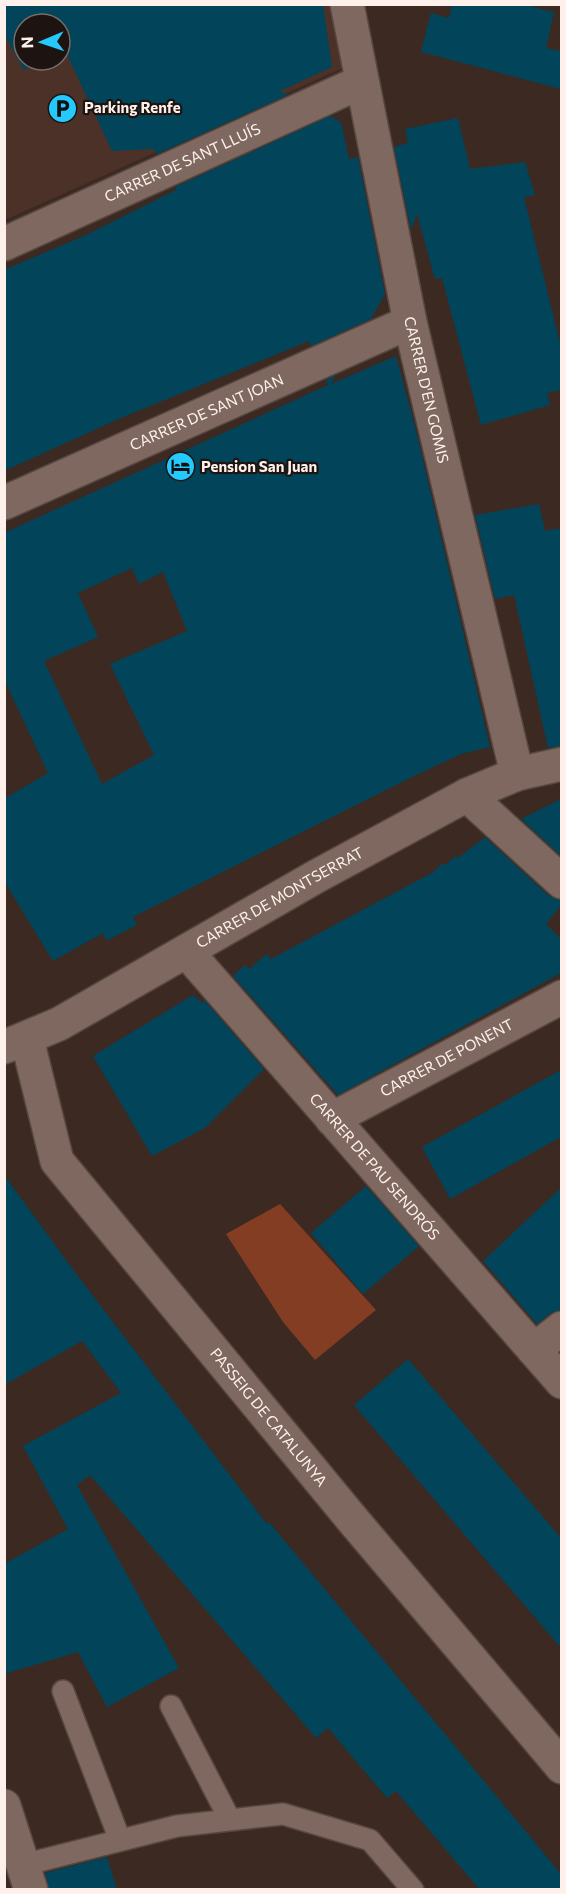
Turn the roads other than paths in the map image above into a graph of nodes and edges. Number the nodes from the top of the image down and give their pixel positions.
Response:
1 (347, 4) edge
2 (361, 82) junction
3 (4, 244) edge
4 (410, 322) junction
5 (4, 503) edge
6 (561, 764) edge
7 (517, 774) junction
8 (467, 795) junction
9 (561, 882) edge
10 (187, 952) junction
11 (561, 997) edge
12 (16, 1043) edge
13 (332, 1119) junction
14 (561, 1328) edge
15 (534, 1350) junction
16 (561, 1382) edge
17 (63, 1691) dead end
18 (171, 1706) dead end
19 (561, 1767) edge
20 (4, 1806) edge
21 (230, 1820) junction
22 (120, 1840) junction
23 (27, 1877) edge
24 (413, 1890) edge

1 - 2 street, CARRER D'EN GOMIS
2 - 3 street, CARRER DE SANT LLUÍS
2 - 4 street, CARRER D'EN GOMIS
4 - 5 street, CARRER DE SANT JOAN
4 - 7 street, CARRER D'EN GOMIS
6 - 7 street, CARRER DE MONTSERRAT
7 - 8 street, CARRER DE MONTSERRAT
8 - 9 street
8 - 10 street, CARRER DE MONTSERRAT
10 - 12 street, CARRER DE MONTSERRAT
10 - 13 street, CARRER DE PAU SENDRÓS
11 - 13 street, CARRER DE PONENT
12 - 19 street, PASSEIG DE CATALUNYA
13 - 15 street, CARRER DE PAU SENDRÓS
14 - 15 street
15 - 16 street, CARRER DE PAU SENDRÓS
17 - 22 lane
18 - 21 lane
20 - 23 street
21 - 22 lane
21 - 24 lane
22 - 23 lane

